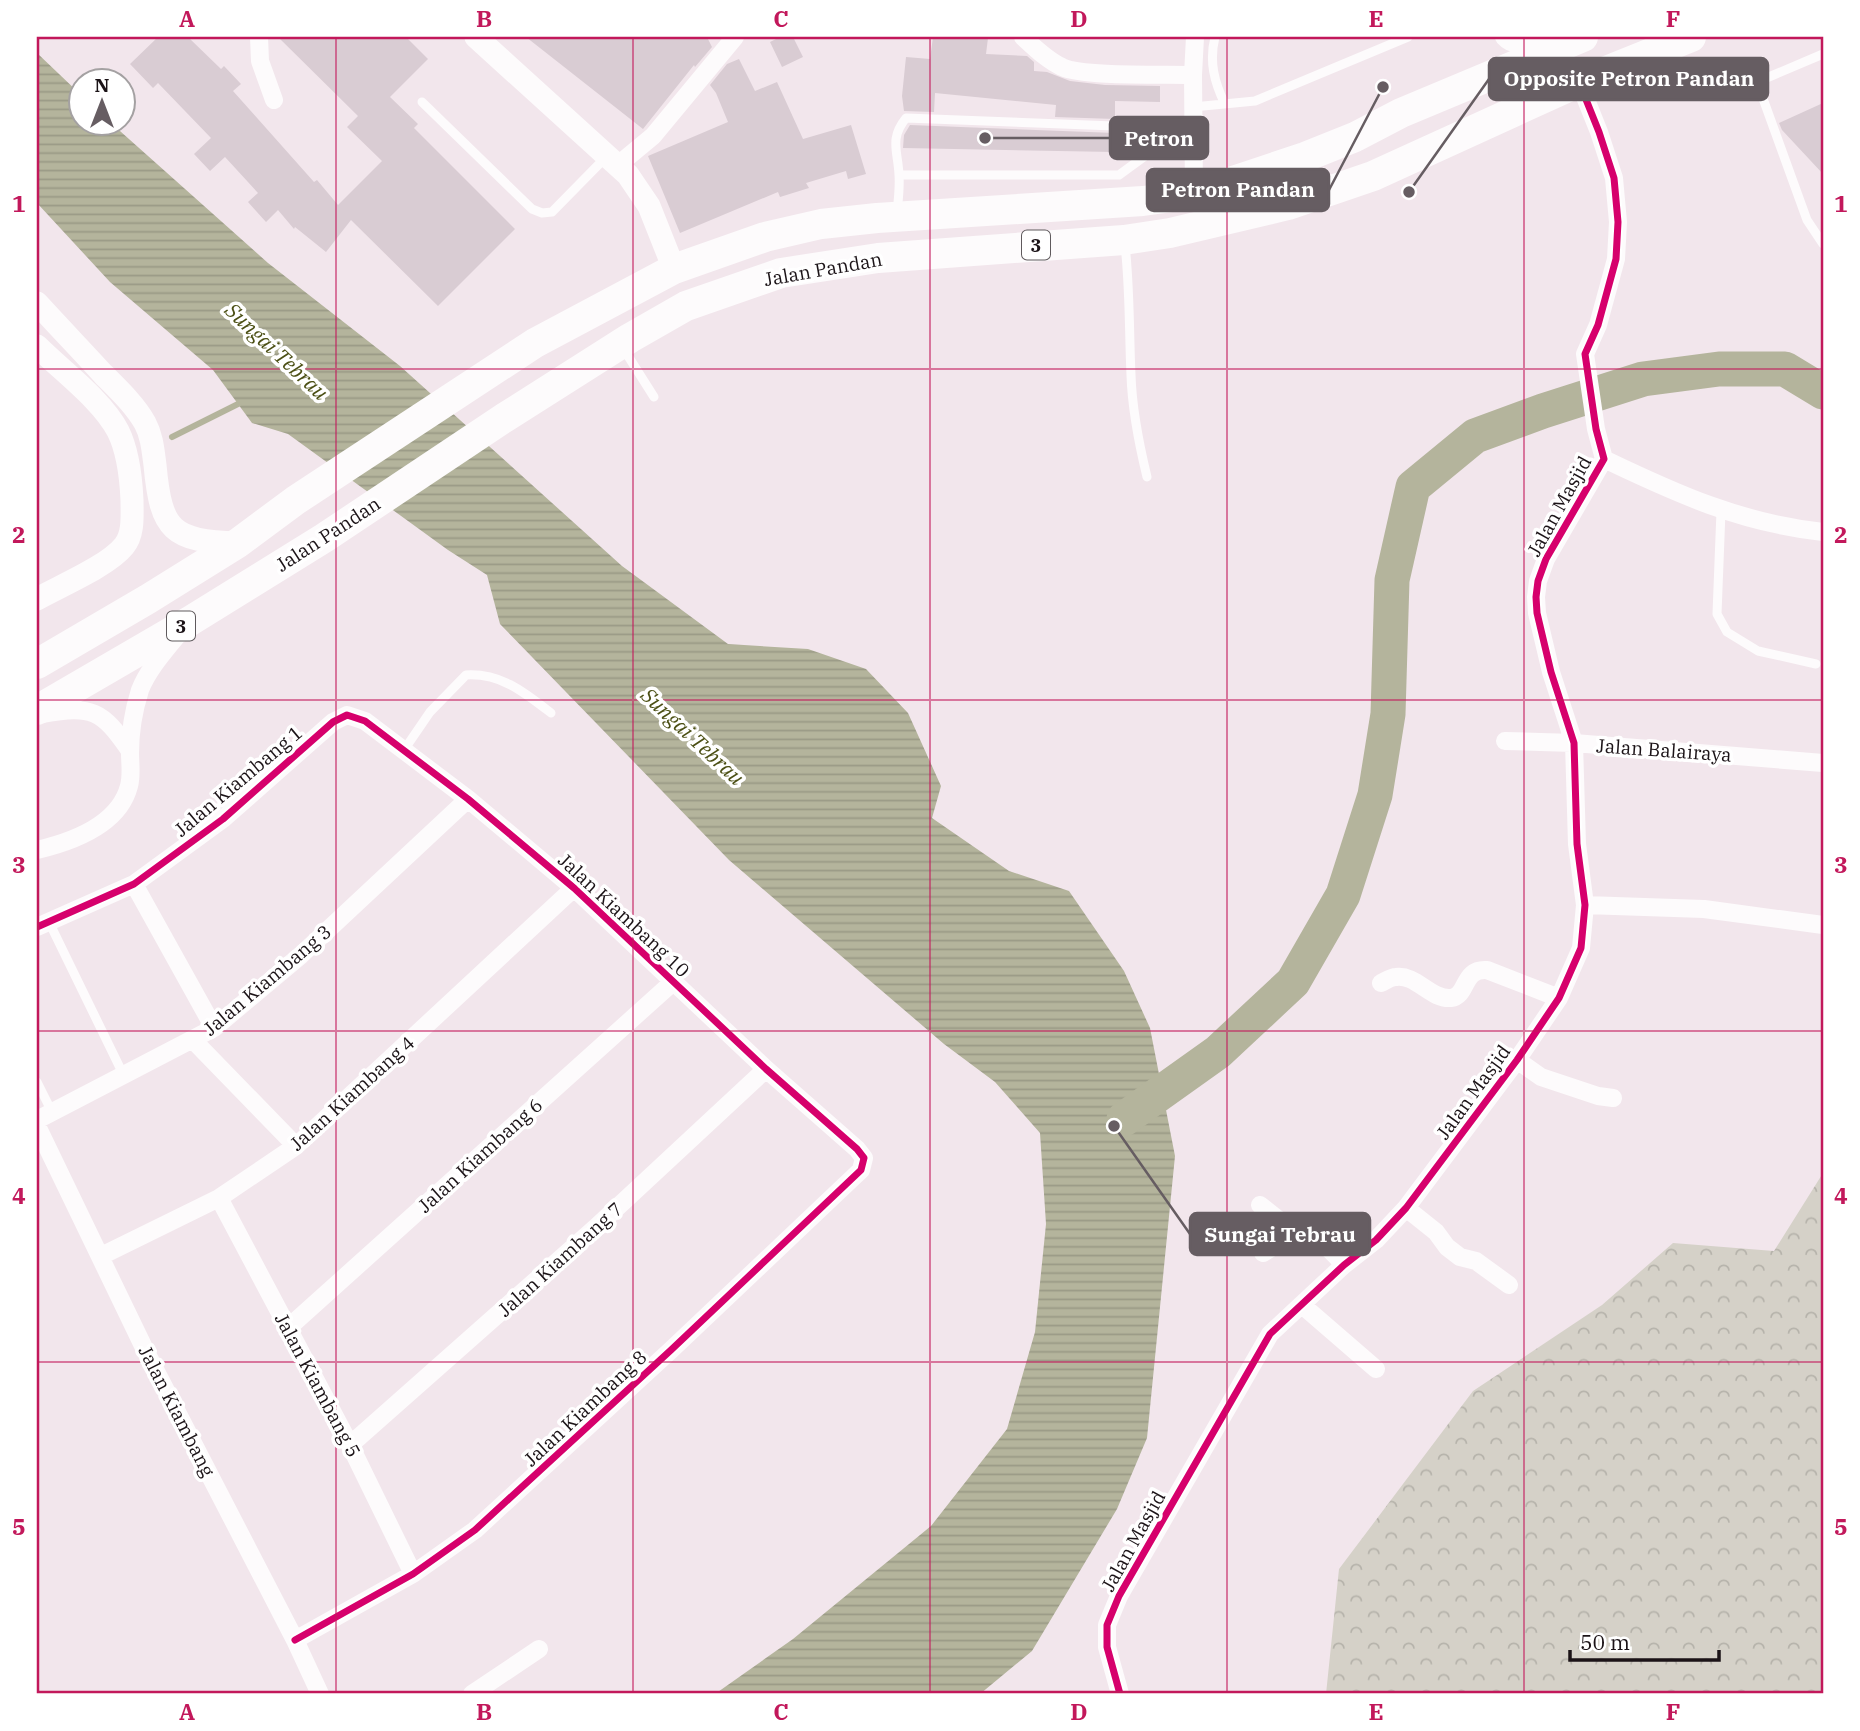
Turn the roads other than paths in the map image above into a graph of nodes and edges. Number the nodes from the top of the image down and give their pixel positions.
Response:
1 (259, 37) edge
2 (476, 37) edge
3 (735, 37) edge
4 (1023, 37) edge
5 (1195, 37) edge
6 (1215, 37) edge
7 (1408, 37) edge
8 (1504, 37) edge
9 (1533, 37) edge
10 (1583, 37) edge
11 (1691, 37) edge
12 (1650, 53) junction
13 (1823, 54) edge
14 (1193, 75) junction
15 (1579, 82) junction
16 (1757, 82) junction
17 (274, 100) dead end
18 (422, 102) dead end
19 (1225, 104) junction
20 (1193, 107) junction
21 (1152, 127) junction
22 (1193, 129) junction
23 (613, 161) junction
24 (899, 175) junction
25 (1194, 194) junction
26 (897, 216) junction
27 (1124, 240) junction
28 (1823, 244) edge
29 (674, 270) junction
30 (37, 303) edge
31 (67, 335) junction
32 (620, 344) junction
33 (41, 350) edge
34 (654, 397) dead end
35 (1604, 459) junction
36 (1147, 477) dead end
37 (1721, 511) junction
38 (1823, 532) edge
39 (238, 542) junction
40 (37, 599) edge
41 (190, 621) junction
42 (37, 664) edge
43 (1816, 664) dead end
44 (37, 710) edge
45 (551, 713) dead end
46 (347, 715) joint
47 (37, 716) edge
48 (1505, 741) dead end
49 (1574, 743) junction
50 (404, 750) junction
51 (130, 751) junction
52 (1823, 763) edge
53 (468, 799) junction
54 (37, 850) edge
55 (134, 884) junction
56 (574, 888) junction
57 (1585, 905) junction
58 (43, 925) edge
59 (1823, 925) edge
60 (673, 982) junction
61 (1381, 983) dead end
62 (1559, 998) junction
63 (214, 1028) junction
64 (193, 1040) junction
65 (1517, 1060) junction
66 (766, 1069) junction
67 (124, 1076) junction
68 (37, 1082) edge
69 (1613, 1098) dead end
70 (44, 1116) edge
71 (37, 1126) edge
72 (296, 1146) junction
73 (864, 1158) joint
74 (219, 1198) junction
75 (1260, 1205) dead end
76 (1406, 1208) junction
77 (1284, 1229) junction
78 (1263, 1252) dead end
79 (101, 1256) junction
80 (1344, 1265) junction
81 (1509, 1285) dead end
82 (1302, 1305) junction
83 (288, 1328) junction
84 (1376, 1369) dead end
85 (350, 1445) junction
86 (413, 1574) junction
87 (295, 1640) junction
88 (539, 1649) dead end
89 (320, 1694) edge
90 (472, 1694) edge
91 (1120, 1694) edge

1 - 17 street
2 - 23 street
3 - 23 street
4 - 14 street
5 - 14 street
6 - 19 lane
7 - 19 lane
8 - 9 street
10 - 25 highway, Jalan Pandan / 3
11 - 12 highway, Jalan Pandan / 3
12 - 15 highway, Jalan Pandan / 3
12 - 16 lane
13 - 16 lane
14 - 20 street
15 - 27 highway, Jalan Pandan / 3
15 - 35 street, Jalan Masjid
16 - 28 lane
18 - 23 lane
19 - 20 lane
20 - 22 street
21 - 22 lane
21 - 24 lane
21 - 24 lane
22 - 25 street
23 - 29 street
24 - 26 lane
25 - 26 highway, Jalan Pandan / 3
26 - 29 highway, Jalan Pandan / 3
27 - 32 highway, Jalan Pandan / 3
27 - 36 lane
29 - 39 highway, Jalan Pandan / 3
30 - 31 street
31 - 33 street
31 - 39 street
32 - 34 lane
32 - 41 highway, Jalan Pandan / 3
33 - 40 street
35 - 37 street
35 - 49 street, Jalan Masjid
37 - 38 street
37 - 43 lane
39 - 42 highway, Jalan Pandan / 3
41 - 44 highway, Jalan Pandan / 3
41 - 51 street
45 - 50 lane
46 - 50 street, Jalan Kiambang 10
46 - 55 street, Jalan Kiambang 1
47 - 51 street
48 - 49 street, Jalan Balairaya
49 - 52 street, Jalan Balairaya
49 - 57 street, Jalan Masjid
50 - 53 street, Jalan Kiambang 10
51 - 54 street
53 - 56 street, Jalan Kiambang 10
53 - 63 street, Jalan Kiambang 3
55 - 58 street, Jalan Kiambang 1
55 - 63 street
56 - 60 street, Jalan Kiambang 10
56 - 72 street, Jalan Kiambang 4
57 - 59 street
57 - 62 street, Jalan Masjid
58 - 67 lane
60 - 66 street, Jalan Kiambang 10
60 - 83 street, Jalan Kiambang 6
61 - 62 street
62 - 65 street, Jalan Masjid
63 - 64 street, Jalan Kiambang 3
64 - 67 street, Jalan Kiambang 3
64 - 72 street
65 - 69 street
65 - 76 street, Jalan Masjid
66 - 73 street, Jalan Kiambang 10
66 - 85 street, Jalan Kiambang 7
67 - 70 street, Jalan Kiambang 3
68 - 70 lane
71 - 79 street, Jalan Kiambang
72 - 74 street, Jalan Kiambang 4
73 - 86 street, Jalan Kiambang 8
74 - 79 street, Jalan Kiambang 4
74 - 83 street, Jalan Kiambang 5
75 - 77 street
76 - 80 street, Jalan Masjid
76 - 81 street
77 - 78 street
77 - 80 street
79 - 87 street, Jalan Kiambang
80 - 82 street, Jalan Masjid
82 - 84 street
82 - 91 street, Jalan Masjid
83 - 85 street, Jalan Kiambang 5
85 - 86 street, Jalan Kiambang 5
86 - 87 street, Jalan Kiambang 8
87 - 89 street, Jalan Kiambang
88 - 90 street

